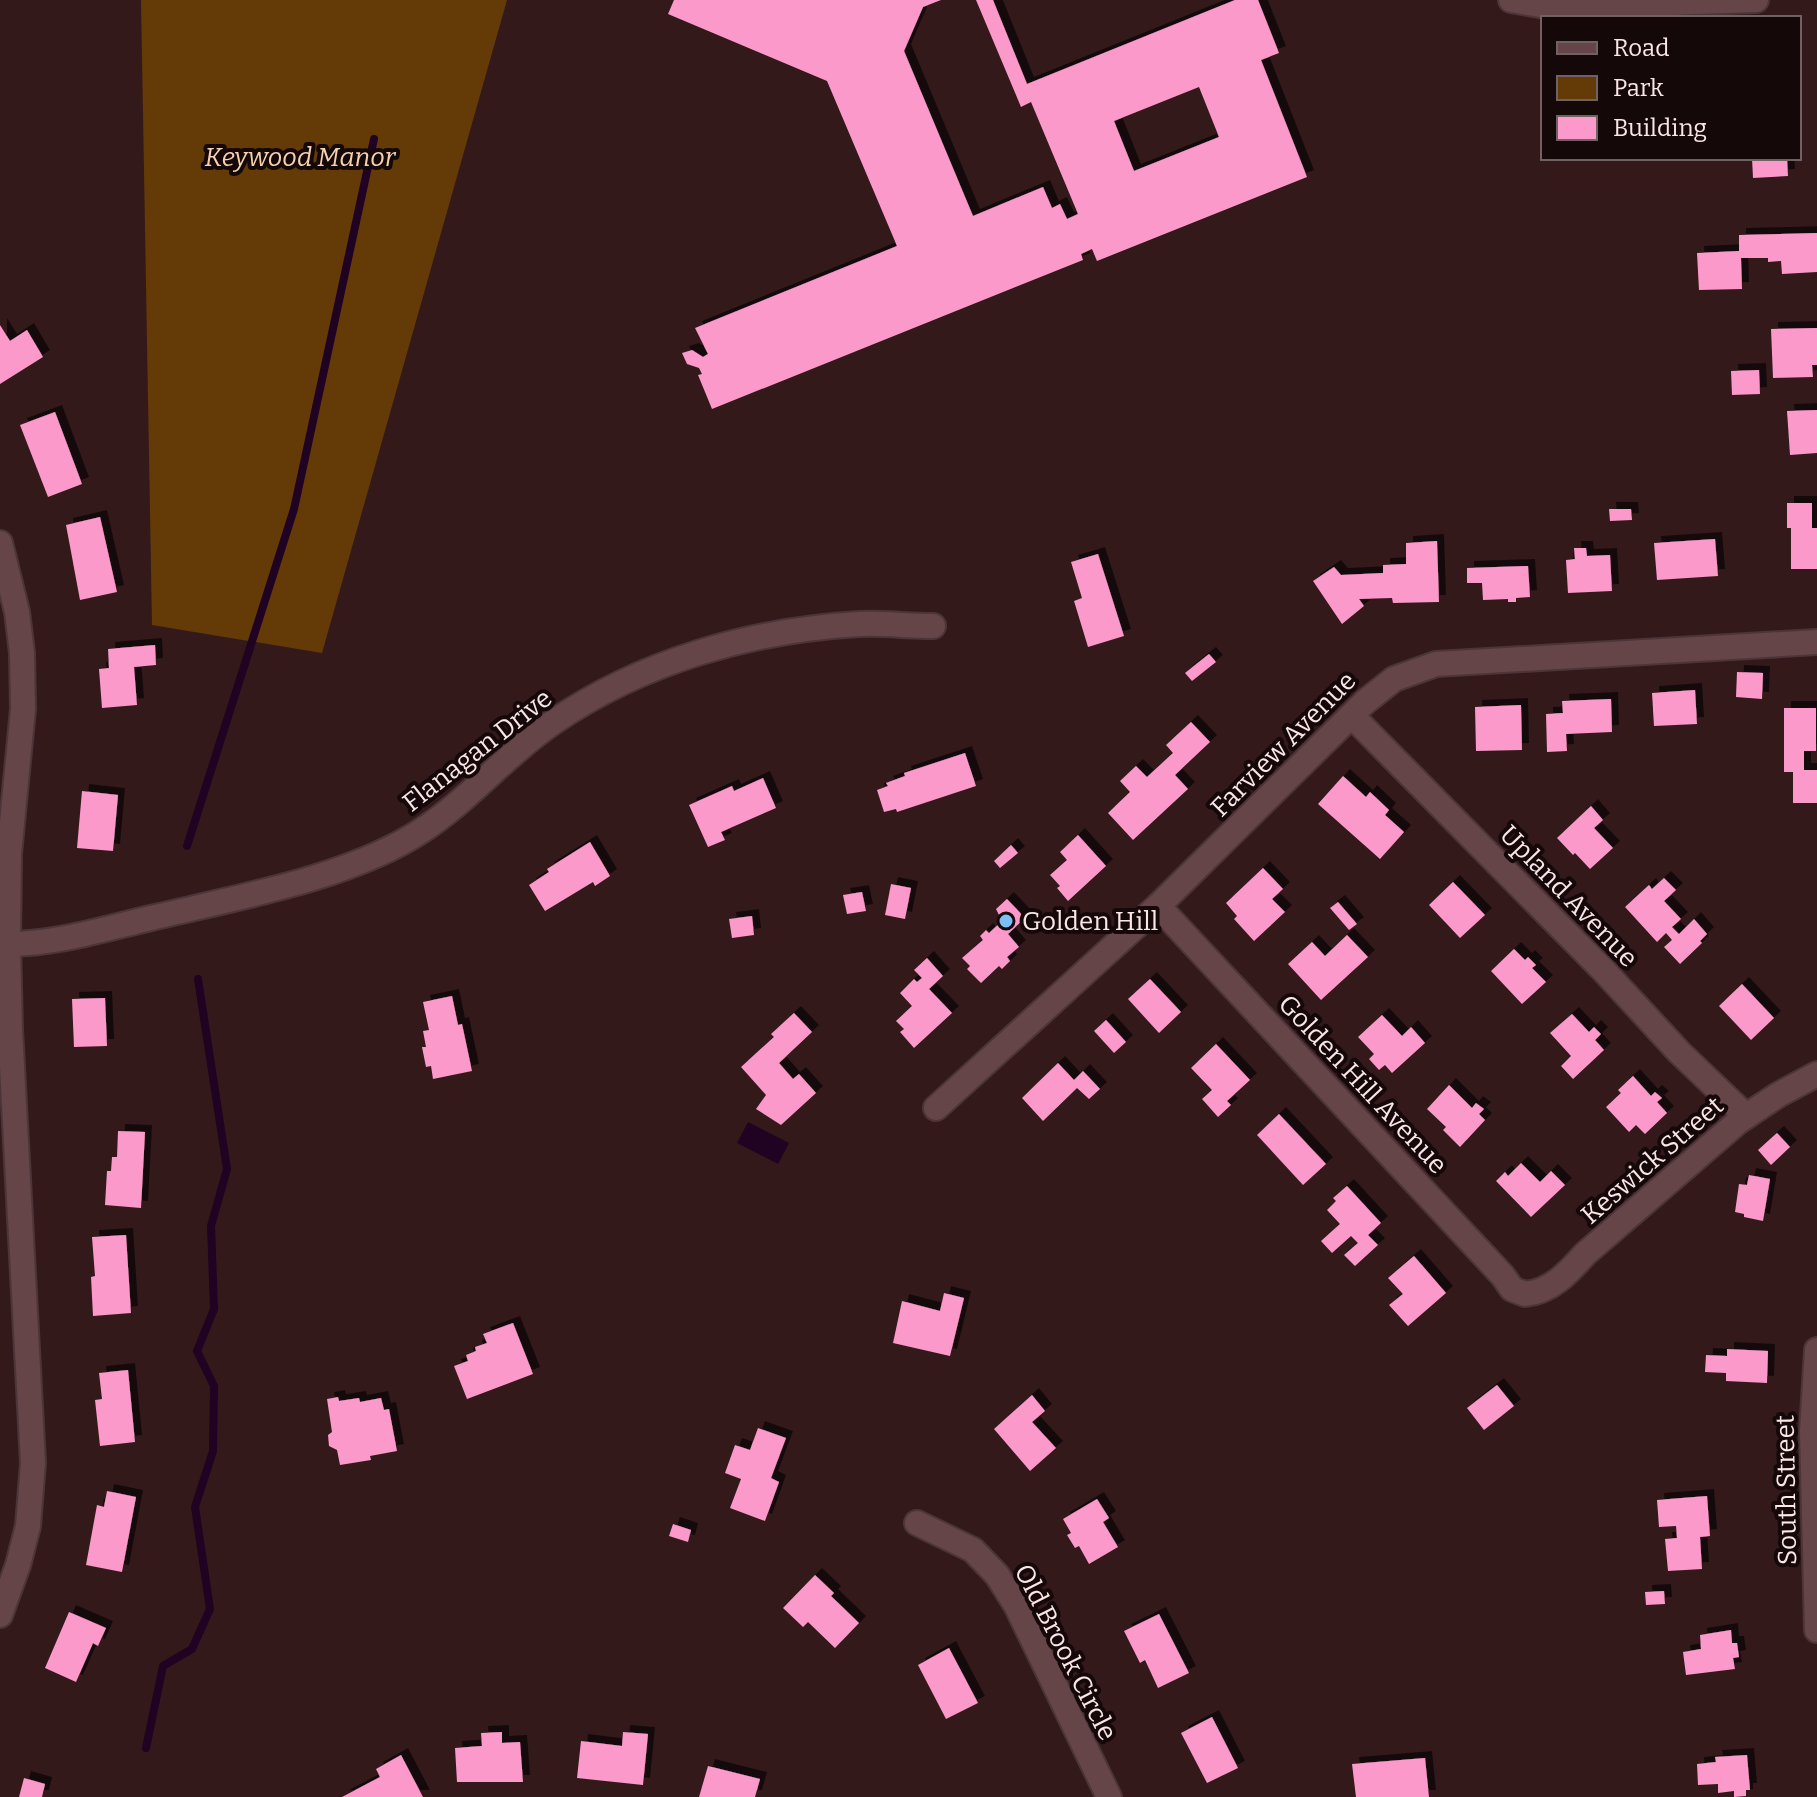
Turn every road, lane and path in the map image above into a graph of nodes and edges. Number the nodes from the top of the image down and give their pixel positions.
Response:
1 (1511, 0) edge
2 (1756, 0) edge
3 (0, 543) edge
4 (933, 626) dead end
5 (1817, 642) edge
6 (1352, 716) junction
7 (1158, 906) junction
8 (8, 944) junction
9 (1817, 1074) edge
10 (936, 1108) dead end
11 (1746, 1116) junction
12 (1529, 1294) joint
13 (1817, 1350) edge
14 (917, 1523) dead end
15 (0, 1615) edge
16 (1817, 1630) edge
17 (1109, 1797) edge

1 - 2 street
3 - 8 street
4 - 8 street, Flanagan Drive
5 - 6 street, Farview Avenue
6 - 7 street, Farview Avenue
6 - 11 street, Upland Avenue
7 - 10 street, Farview Avenue
7 - 12 street, Golden Hill Avenue
8 - 15 street
9 - 11 street, Keswick Street
11 - 12 street, Keswick Street
13 - 16 street, South Street
14 - 17 street, Old Brook Circle

